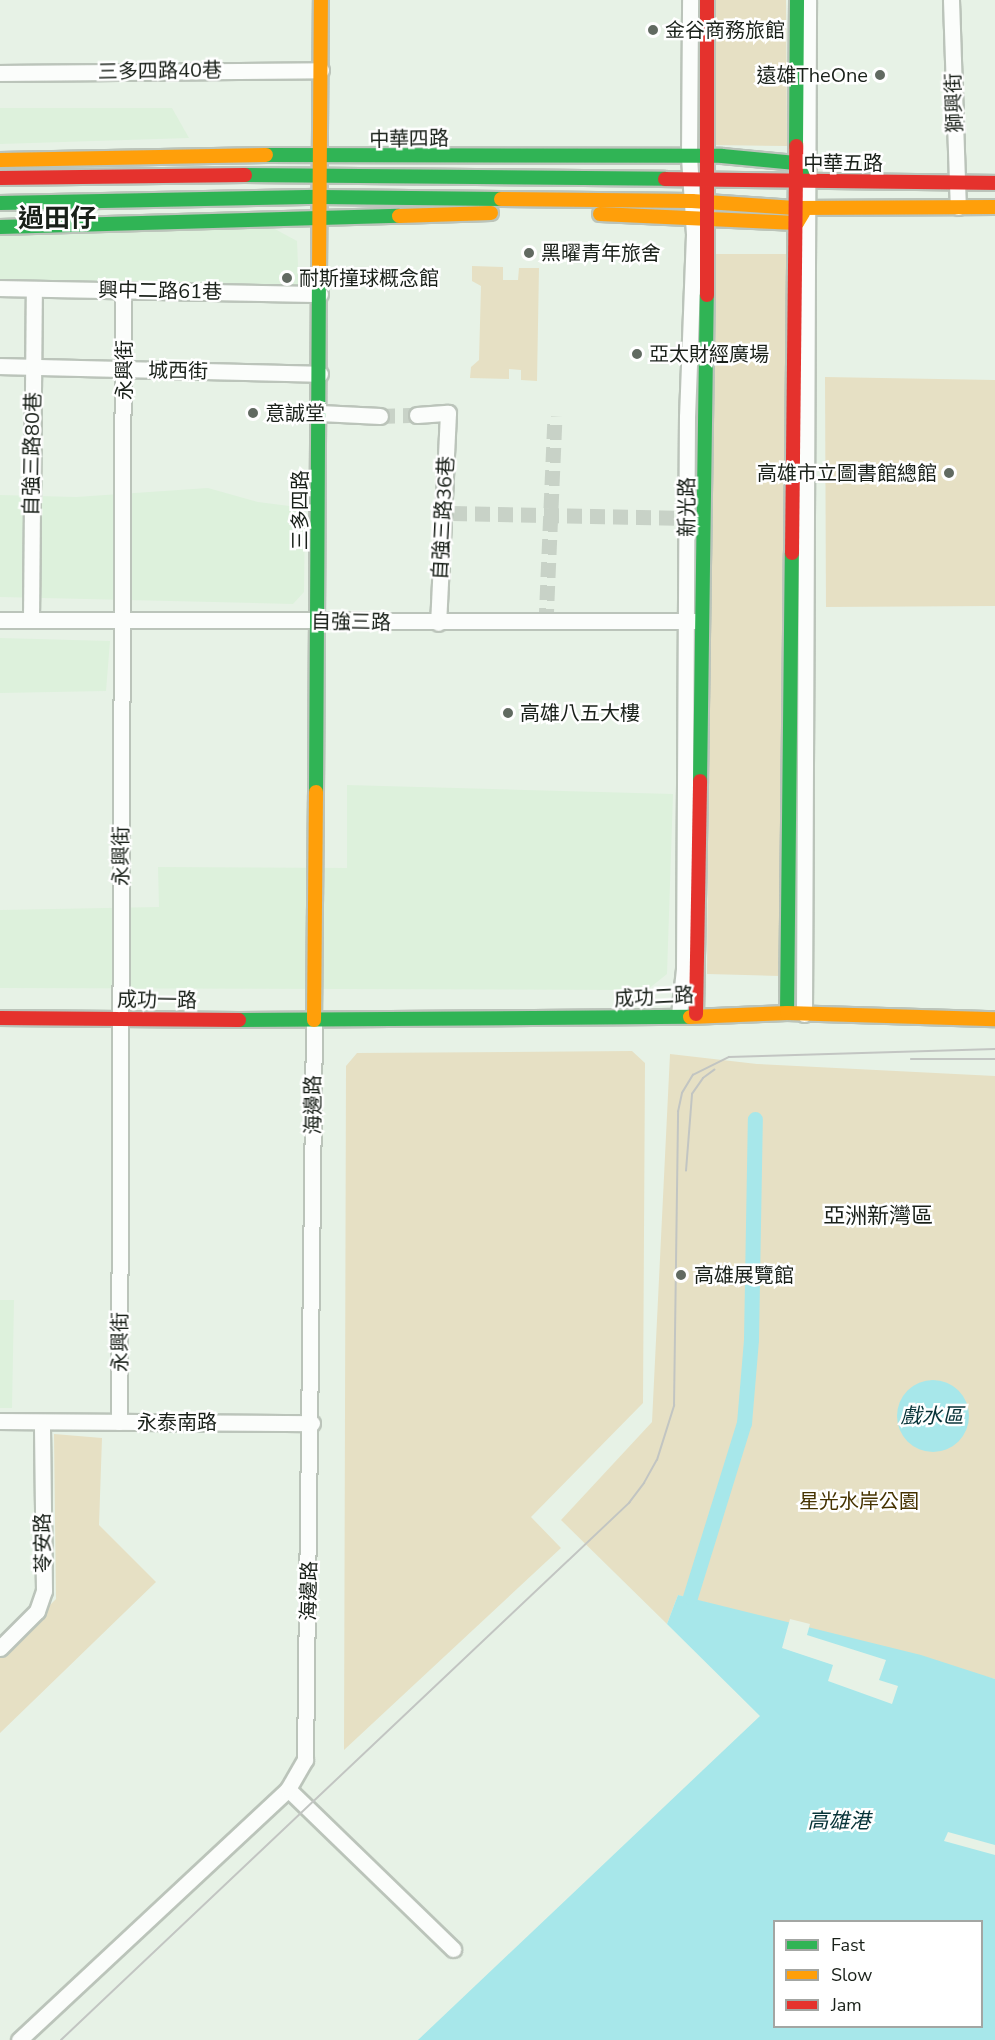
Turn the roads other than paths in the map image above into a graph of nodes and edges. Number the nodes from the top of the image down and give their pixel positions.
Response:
1 (321, 0) edge
2 (690, 0) edge
3 (707, 0) edge
4 (797, 0) edge
5 (808, 0) edge
6 (951, 0) edge
7 (321, 70) junction
8 (0, 73) edge
9 (689, 156) junction
10 (709, 156) junction
11 (320, 158) junction
12 (0, 160) edge
13 (796, 163) junction
14 (320, 176) junction
15 (0, 178) edge
16 (691, 182) junction
17 (709, 182) junction
18 (801, 182) junction
19 (957, 183) junction
20 (995, 183) edge
21 (320, 197) junction
22 (692, 201) junction
23 (709, 202) junction
24 (0, 203) edge
25 (801, 207) junction
26 (958, 207) junction
27 (995, 207) edge
28 (319, 216) junction
29 (701, 218) junction
30 (797, 223) junction
31 (0, 227) edge
32 (0, 288) edge
33 (34, 289) junction
34 (123, 290) junction
35 (320, 294) junction
36 (0, 366) edge
37 (33, 367) junction
38 (125, 369) junction
39 (320, 374) junction
40 (320, 413) junction
41 (417, 415) tunnel mouth
42 (380, 416) tunnel mouth
43 (0, 620) edge
44 (31, 620) junction
45 (122, 620) junction
46 (318, 621) junction
47 (687, 621) junction
48 (703, 621) junction
49 (438, 623) junction
50 (787, 1013) junction
51 (696, 1014) junction
52 (804, 1014) junction
53 (679, 1015) junction
54 (0, 1018) edge
55 (121, 1019) junction
56 (995, 1019) edge
57 (314, 1020) junction
58 (0, 1421) edge
59 (42, 1422) junction
60 (119, 1422) junction
61 (312, 1423) junction
62 (0, 1648) edge
63 (288, 1789) junction
64 (453, 1949) dead end
65 (19, 2040) edge

1 - 7 street, 三多四路
2 - 9 street, 新光路
3 - 10 street, 新光路
4 - 13 street
5 - 18 street
6 - 19 street, 獅興街
7 - 8 street, 三多四路40巷
7 - 11 street, 三多四路
9 - 10 street, 中華四路
9 - 11 street, 中華四路
9 - 16 street, 新光路
10 - 13 street, 中華四路
10 - 17 street, 新光路
11 - 12 street, 中華四路
11 - 14 street, 三多四路
13 - 18 street
14 - 15 street, 中華四路
14 - 16 street, 中華四路
14 - 21 street, 三多四路
16 - 17 street, 中華五路
16 - 22 street, 新光路
17 - 18 street, 中華五路
17 - 23 street, 新光路
18 - 19 street, 中華五路
18 - 25 street
19 - 20 street, 中華五路
19 - 26 street, 獅興街
21 - 22 street
21 - 24 street
21 - 28 street, 三多四路
22 - 23 street
22 - 29 street, 新光路
23 - 25 street
23 - 29 street, 新光路
25 - 26 street
25 - 30 street
25 - 52 street
26 - 27 street
28 - 29 street
28 - 31 street
28 - 35 street, 三多四路
29 - 30 street
29 - 47 street, 新光路
29 - 48 street, 新光路
30 - 50 street
32 - 33 street, 興中二路61巷
33 - 34 street, 興中二路61巷
33 - 37 street, 自強三路80巷
34 - 35 street, 興中二路61巷
34 - 38 street, 永興街
35 - 39 street, 三多四路
36 - 37 street, 城西街
37 - 38 street, 城西街
37 - 44 street, 自強三路80巷
38 - 39 street, 城西街
38 - 45 street, 永興街
39 - 40 street, 三多四路
40 - 42 street
40 - 46 street, 三多四路
41 - 49 street, 自強三路36巷
43 - 44 street, 自強三路
44 - 45 street, 自強三路
45 - 46 street, 自強三路
45 - 55 street, 永興街
46 - 49 street, 自強三路
46 - 57 street, 三多四路
47 - 48 street, 自強三路
47 - 49 street, 自強三路
47 - 53 street, 新光路
48 - 51 street, 新光路
50 - 51 street, 成功二路
50 - 52 street, 成功二路
51 - 53 street, 成功二路
52 - 56 street, 成功二路
53 - 57 street, 成功二路
54 - 55 street, 成功一路
55 - 57 street, 成功一路
55 - 60 street, 永興街
57 - 61 street, 海邊路
58 - 59 street, 永泰南路
59 - 60 street, 永泰南路
59 - 62 street, 苓安路
60 - 61 street, 永泰南路
61 - 63 street, 海邊路
63 - 64 street
63 - 65 street, 海邊路

